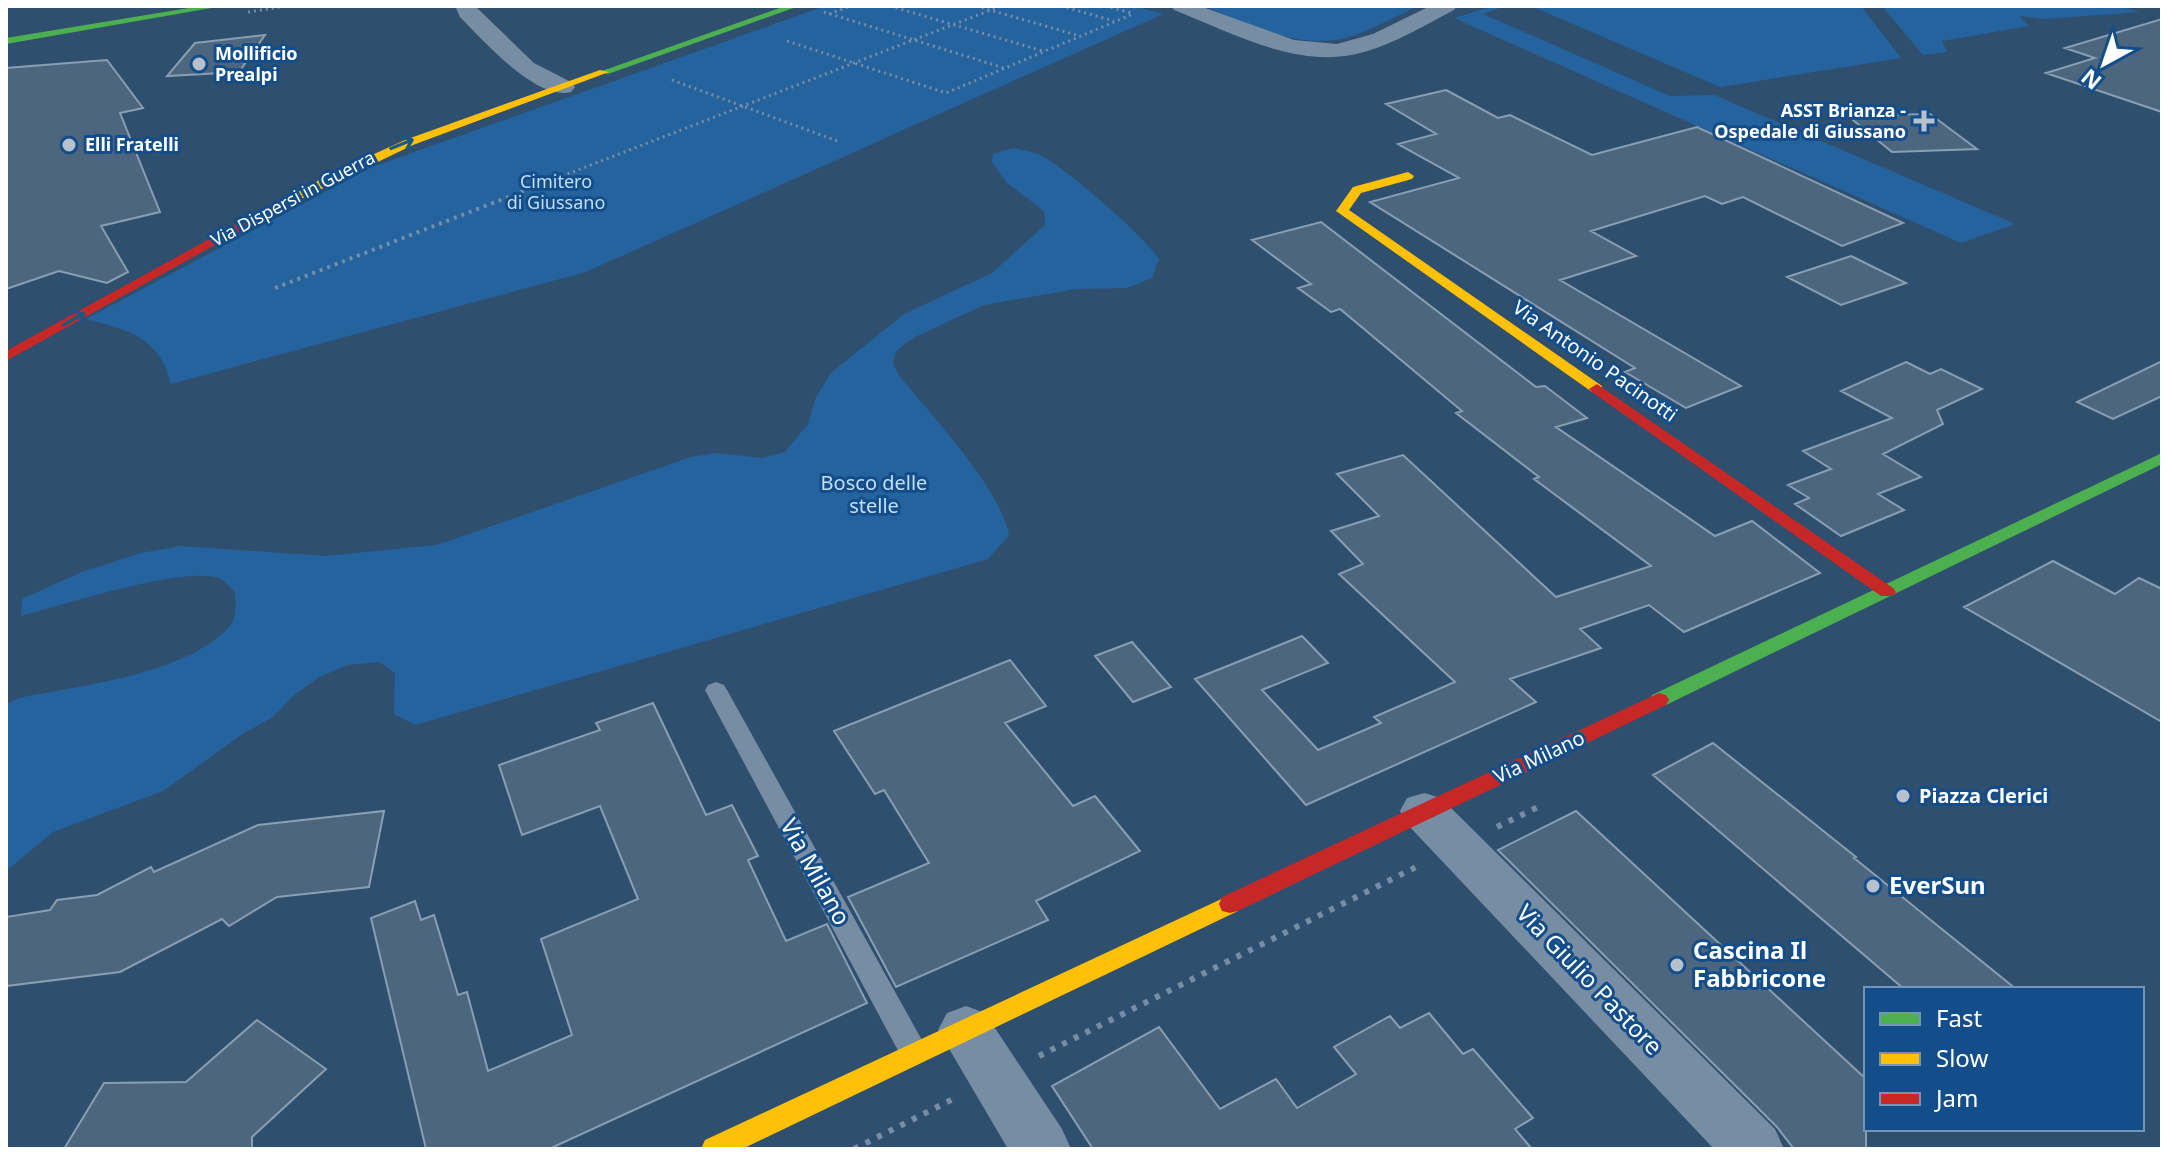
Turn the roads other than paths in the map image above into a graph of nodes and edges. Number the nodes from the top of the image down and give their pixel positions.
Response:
1 (168, 6) edge
2 (218, 6) edge
3 (465, 6) edge
4 (794, 6) edge
5 (1181, 6) edge
6 (1447, 6) edge
7 (6, 31) edge
8 (6, 41) edge
9 (563, 87) junction
10 (1408, 176) dead end
11 (6, 357) edge
12 (2162, 458) edge
13 (1887, 592) junction
14 (716, 690) dead end
15 (1441, 829) junction
16 (966, 1030) junction
17 (915, 1054) junction
18 (714, 1149) edge
19 (1041, 1149) edge
20 (1754, 1149) edge

1 - 7 street
2 - 8 street
3 - 9 street
4 - 9 street, Via Dispersi in Guerra
5 - 6 street
11 -> 9 street, Via Dispersi in Guerra
10 - 13 street, Via Antonio Pacinotti
12 - 13 street, Via Milano
13 - 15 street, Via Milano
14 - 17 lane, Via Milano
15 - 16 street, Via Milano
15 - 20 street, Via Giulio Pastore
16 - 17 street, Via Milano
16 - 19 street
17 - 18 street, Via Milano

